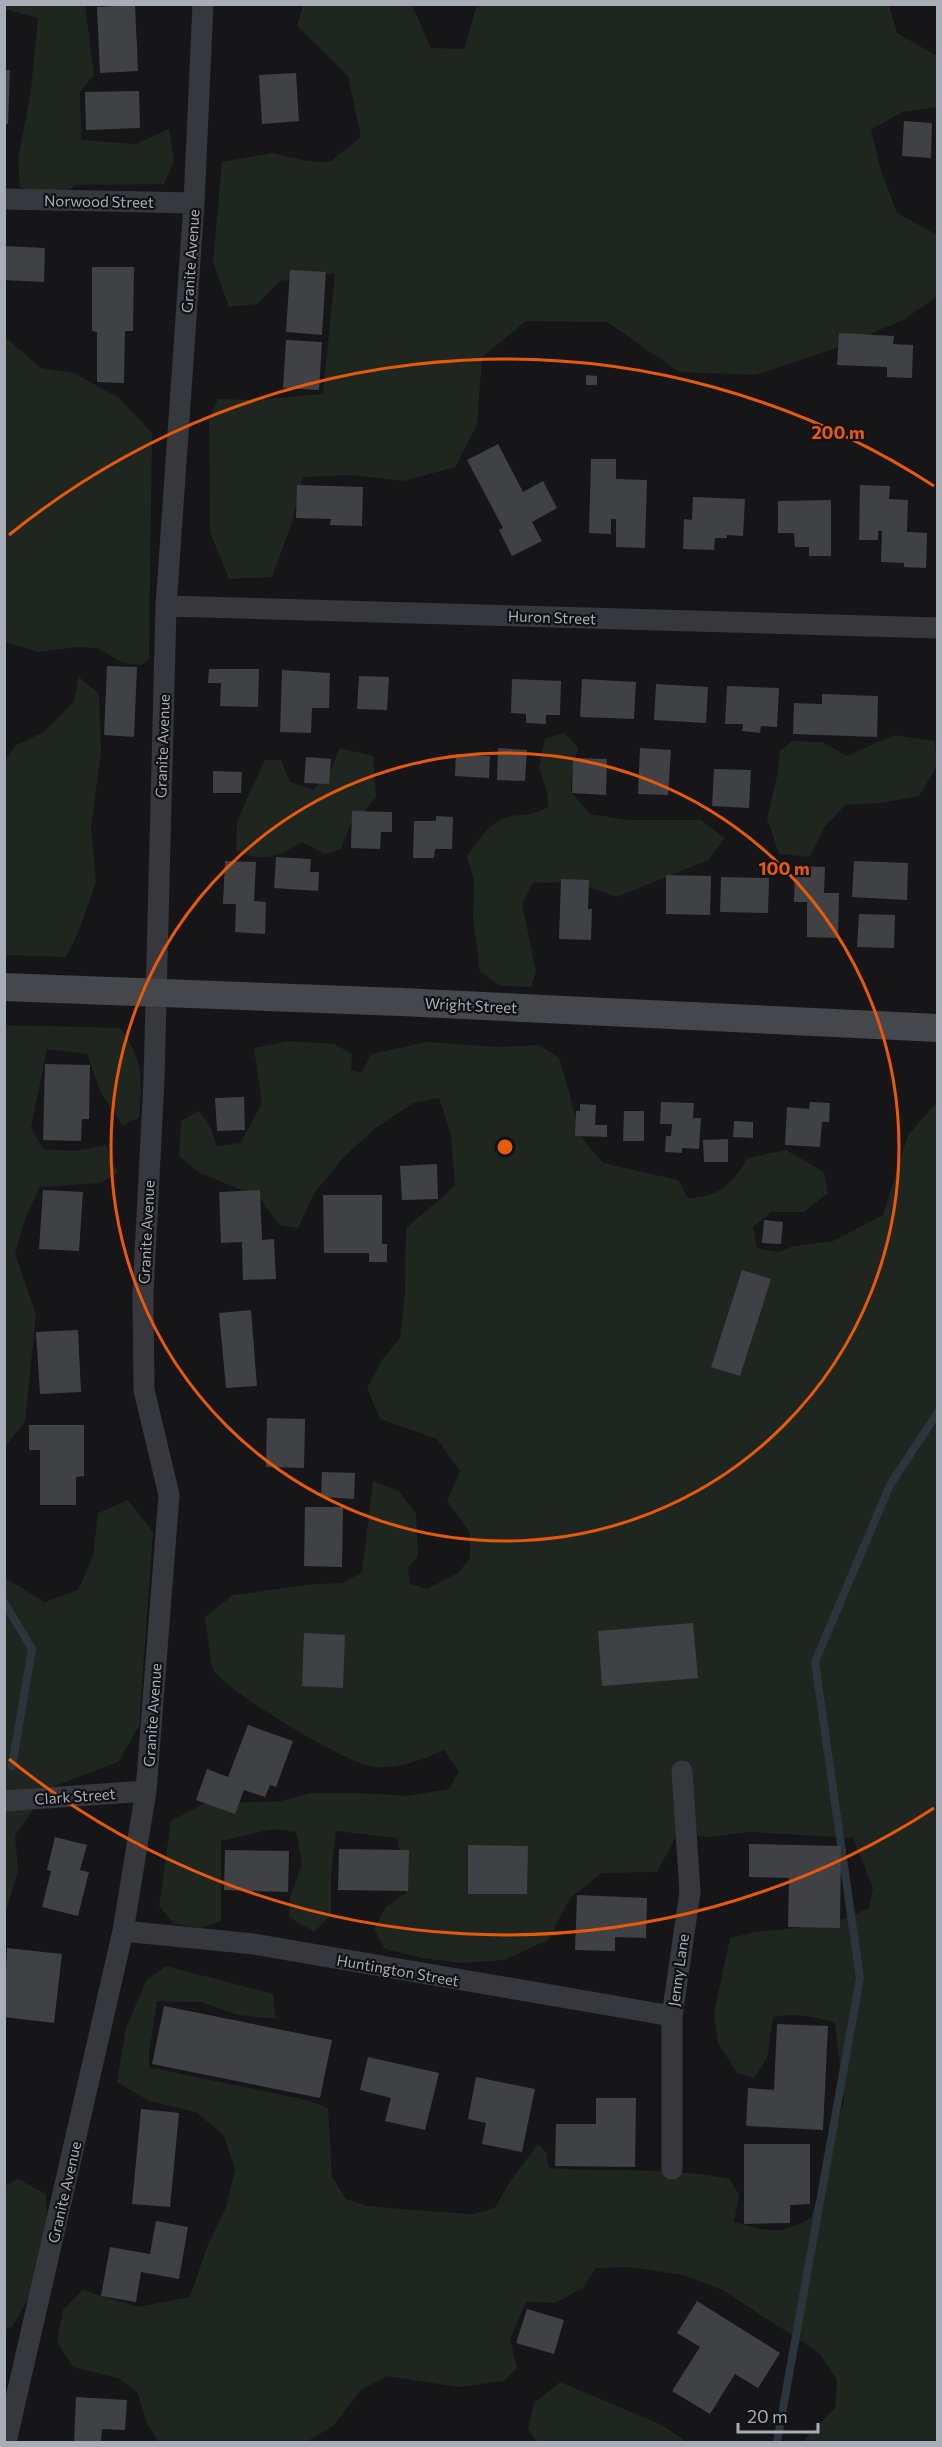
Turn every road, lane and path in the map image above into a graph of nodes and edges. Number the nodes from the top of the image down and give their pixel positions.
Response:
1 (203, 4) edge
2 (4, 199) edge
3 (194, 202) junction
4 (166, 606) junction
5 (938, 628) edge
6 (4, 987) edge
7 (154, 992) junction
8 (937, 1027) edge
9 (682, 1771) dead end
10 (146, 1791) junction
11 (4, 1801) edge
12 (123, 1930) junction
13 (672, 2016) junction
14 (672, 2169) dead end
15 (6, 2442) edge

1 - 3 street, Granite Avenue
2 - 3 street, Norwood Street
3 - 4 street, Granite Avenue
4 - 5 street, Huron Street
4 - 7 street, Granite Avenue
6 - 7 main road, Wright Street
7 - 8 main road, Wright Street
7 - 10 street, Granite Avenue
9 - 13 street, Jenny Lane
10 - 11 street, Clark Street
10 - 12 street, Granite Avenue
12 - 13 street, Huntington Street
12 - 15 street, Granite Avenue
13 - 14 street, Jenny Lane

